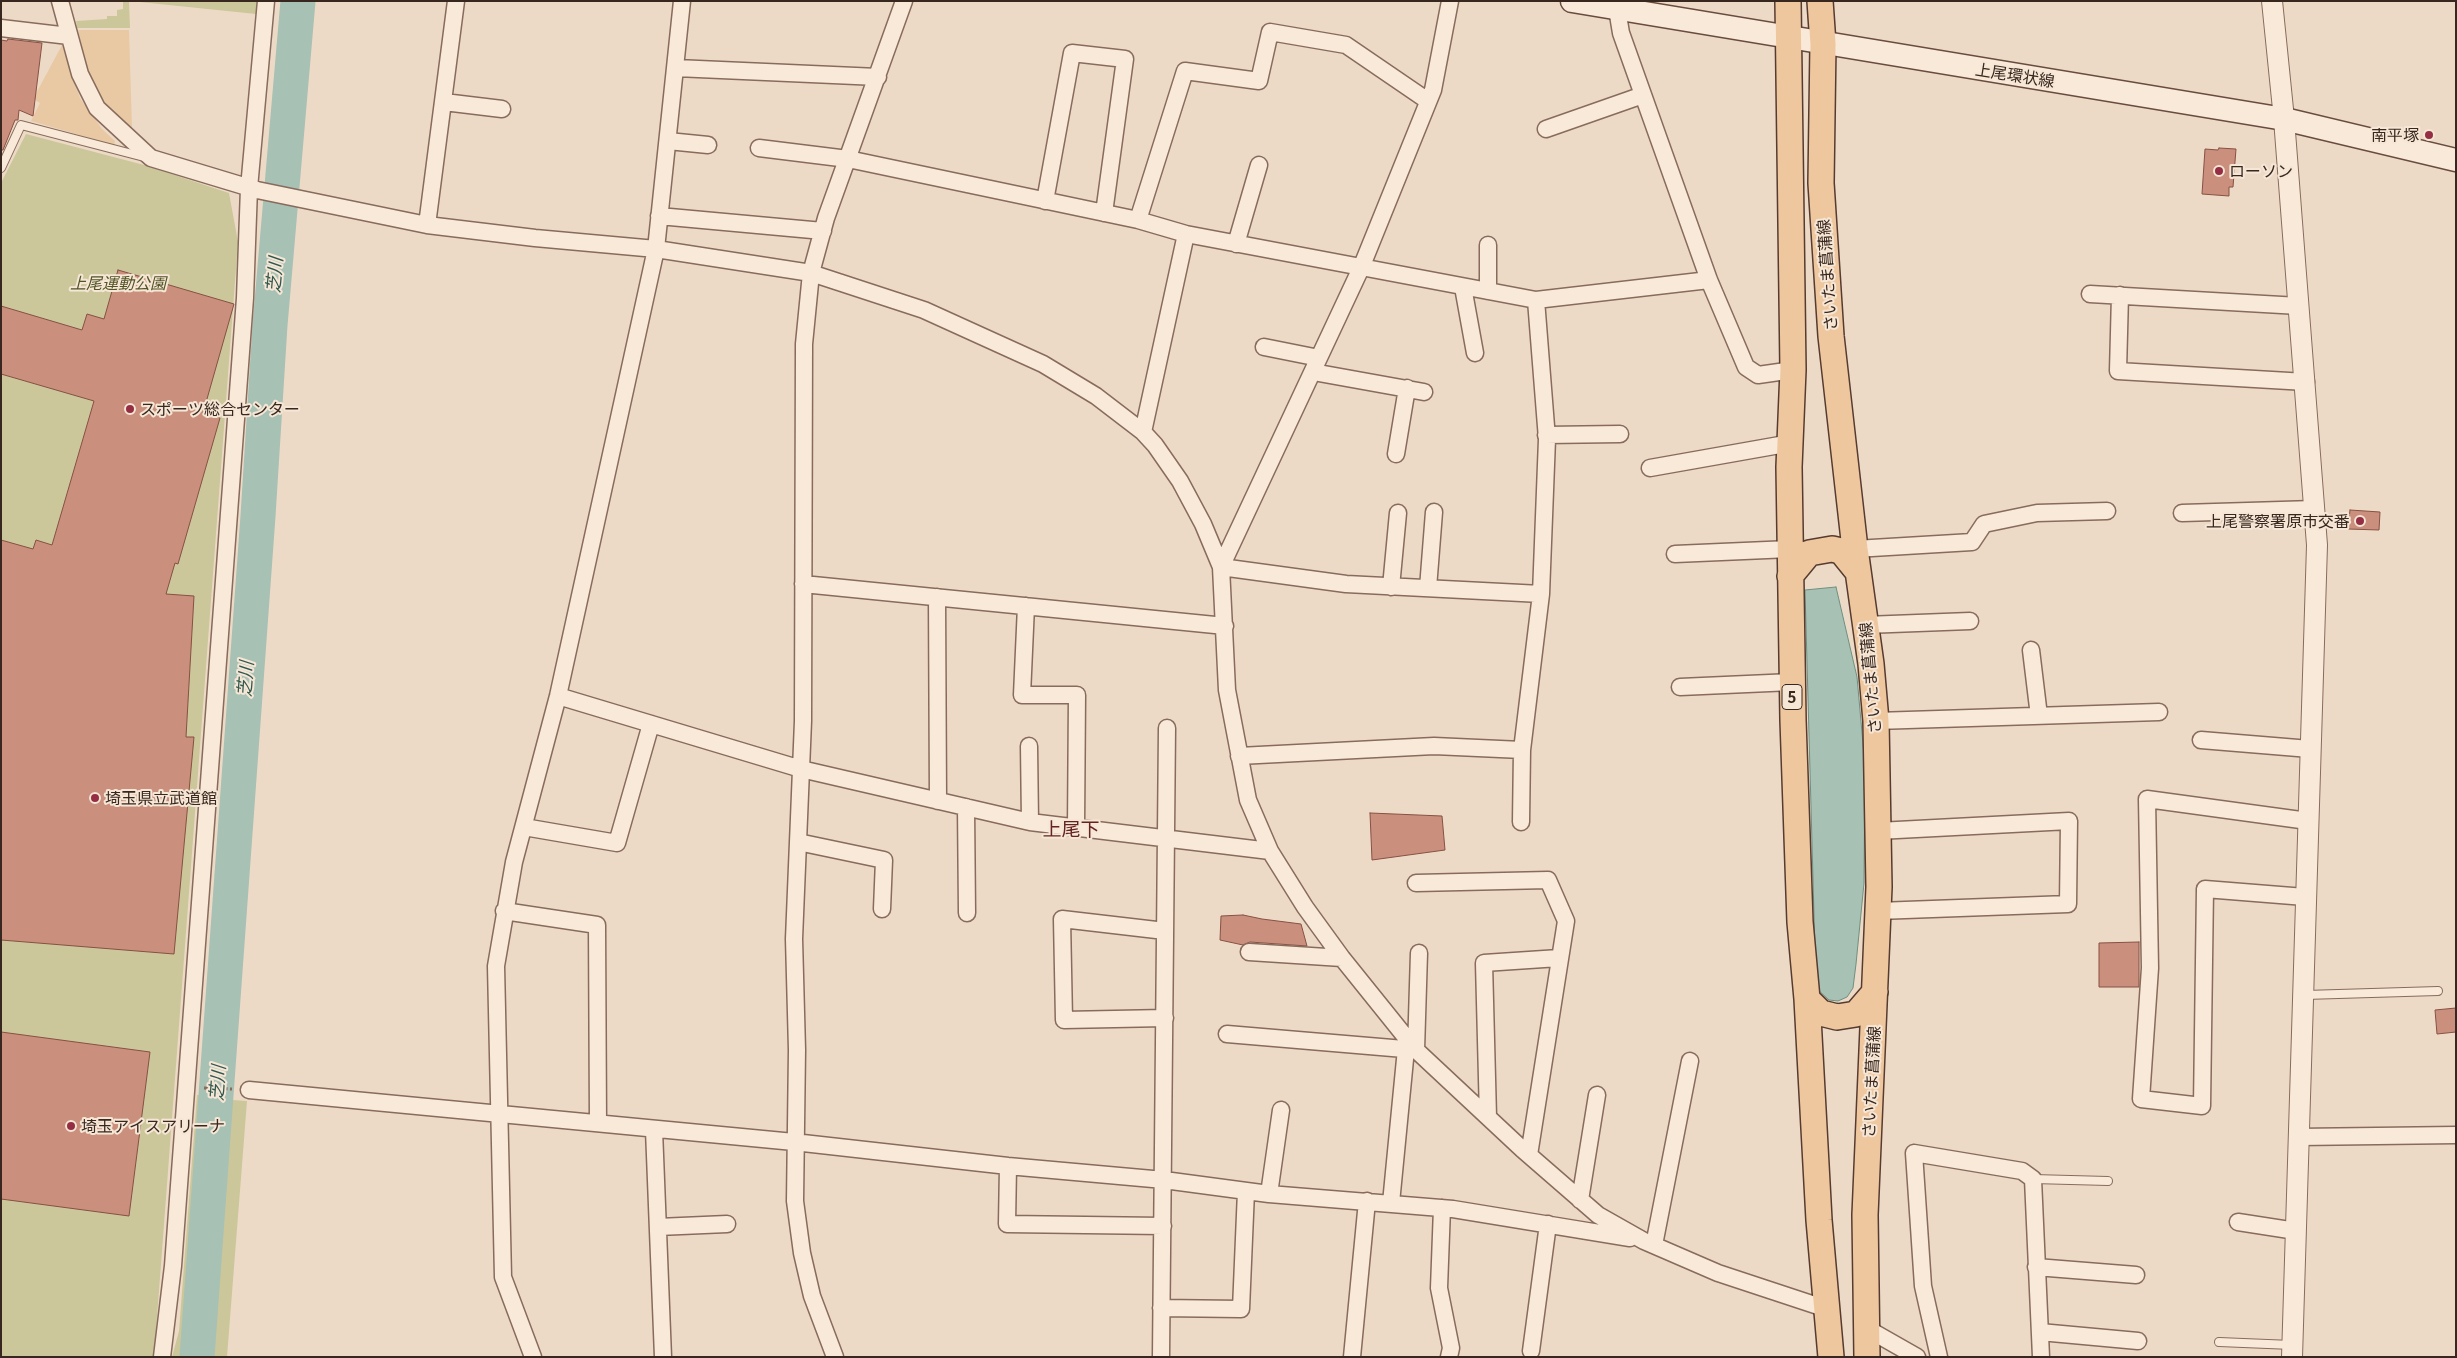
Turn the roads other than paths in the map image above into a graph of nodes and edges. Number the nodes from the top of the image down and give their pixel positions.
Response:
1 (60, 1) edge
2 (266, 1) edge
3 (456, 1) edge
4 (682, 1) edge
5 (904, 1) edge
6 (1450, 1) edge
7 (1572, 1) edge
8 (1788, 1) edge
9 (1820, 1) edge
10 (2272, 1) edge
11 (1617, 9) junction
12 (1, 28) edge
13 (69, 36) junction
14 (1789, 37) junction
15 (1823, 44) junction
16 (676, 68) junction
17 (878, 77) junction
18 (1643, 95) junction
19 (1428, 101) junction
20 (444, 102) junction
21 (502, 109) dead end
22 (2284, 119) junction
23 (1546, 129) dead end
24 (668, 141) junction
25 (708, 145) dead end
26 (759, 148) dead end
27 (151, 158) junction
28 (848, 159) junction
29 (2456, 160) edge
30 (1259, 165) dead end
31 (1, 168) edge
32 (253, 189) junction
33 (1045, 200) junction
34 (1104, 213) junction
35 (659, 216) junction
36 (1138, 220) junction
37 (427, 225) junction
38 (823, 231) junction
39 (1186, 234) junction
40 (1236, 244) junction
41 (1488, 245) dead end
42 (656, 249) junction
43 (1362, 268) junction
44 (812, 273) junction
45 (1709, 280) junction
46 (1463, 286) junction
47 (1488, 291) junction
48 (2090, 294) dead end
49 (2120, 295) junction
50 (1536, 300) junction
51 (2299, 306) junction
52 (1264, 347) dead end
53 (1475, 353) dead end
54 (1316, 365) junction
55 (1794, 370) junction
56 (2306, 382) junction
57 (1407, 388) junction
58 (1424, 392) dead end
59 (1143, 432) junction
60 (1620, 434) dead end
61 (1546, 435) junction
62 (1791, 443) junction
63 (1396, 454) dead end
64 (1650, 468) dead end
65 (2314, 509) junction
66 (2107, 511) dead end
67 (1434, 512) dead end
68 (1398, 513) dead end
69 (2182, 513) dead end
70 (1790, 549) junction
71 (1675, 554) dead end
72 (1857, 561) junction
73 (1221, 567) junction
74 (1790, 576) junction
75 (803, 584) junction
76 (1391, 587) junction
77 (1428, 588) junction
78 (1541, 594) junction
79 (938, 597) junction
80 (1026, 606) junction
81 (1970, 621) dead end
82 (1866, 625) junction
83 (1225, 626) junction
84 (2031, 650) dead end
85 (1792, 682) junction
86 (1680, 687) dead end
87 (558, 696) junction
88 (2159, 712) dead end
89 (2039, 716) junction
90 (1876, 721) junction
91 (651, 724) junction
92 (1167, 728) dead end
93 (2201, 740) dead end
94 (1029, 746) dead end
95 (2310, 749) junction
96 (1522, 750) junction
97 (1239, 756) junction
98 (801, 769) junction
99 (938, 801) junction
100 (966, 807) junction
101 (2308, 821) junction
102 (1030, 822) junction
103 (1521, 822) dead end
104 (524, 827) junction
105 (1076, 828) junction
106 (1878, 831) junction
107 (1166, 839) junction
108 (798, 842) junction
109 (1270, 851) junction
110 (1416, 883) dead end
111 (2305, 897) junction
112 (882, 909) dead end
113 (504, 911) junction
114 (1878, 911) junction
115 (967, 913) dead end
116 (1165, 931) junction
117 (1249, 952) dead end
118 (1419, 953) dead end
119 (1342, 958) junction
120 (1559, 958) junction
121 (2438, 991) dead end
122 (1875, 992) junction
123 (2302, 995) junction
124 (1807, 998) junction
125 (1165, 1018) junction
126 (1227, 1034) dead end
127 (1411, 1049) junction
128 (1690, 1060) dead end
129 (248, 1090) road end
130 (1598, 1095) dead end
131 (1281, 1110) dead end
132 (499, 1114) junction
133 (1488, 1117) junction
134 (598, 1123) junction
135 (654, 1130) junction
136 (2456, 1135) edge
137 (2298, 1137) junction
138 (794, 1142) junction
139 (1529, 1155) junction
140 (1008, 1166) junction
141 (1164, 1180) junction
142 (2033, 1180) junction
143 (2108, 1182) dead end
144 (1246, 1191) junction
145 (1269, 1194) junction
146 (1367, 1200) junction
147 (1580, 1200) junction
148 (1391, 1203) junction
149 (1442, 1208) junction
150 (2238, 1222) dead end
151 (727, 1224) dead end
152 (1548, 1224) junction
153 (1163, 1226) junction
154 (658, 1228) junction
155 (2296, 1231) junction
156 (1649, 1243) junction
157 (2036, 1267) junction
158 (2136, 1275) dead end
159 (1161, 1308) junction
160 (1827, 1309) junction
161 (1866, 1328) junction
162 (2040, 1332) junction
163 (2138, 1341) dead end
164 (2219, 1342) dead end
165 (1531, 1350) dead end
166 (2292, 1351) edge
167 (162, 1357) edge
168 (533, 1357) edge
169 (663, 1357) edge
170 (835, 1357) edge
171 (1160, 1357) edge
172 (1352, 1357) edge
173 (1449, 1357) edge
174 (1831, 1357) edge
175 (1867, 1357) edge
176 (1917, 1357) edge
177 (1939, 1357) edge
178 (2041, 1357) edge

1 - 13 street
2 - 32 street
3 - 20 street
4 - 16 street
5 - 17 street
6 - 19 street
7 - 11 main road, 上尾環状線
8 - 14 main road, さいたま菖蒲線 / 5
9 - 15 main road, さいたま菖蒲線
10 - 22 street
11 - 14 main road, 上尾環状線
11 - 18 street
12 - 13 street
13 - 27 street
14 - 15 main road, 上尾環状線
14 - 55 main road, さいたま菖蒲線 / 5
15 - 22 main road, 上尾環状線
15 - 72 main road, さいたま菖蒲線
16 - 17 street
16 - 24 street
17 - 28 street
18 - 23 street
18 - 45 street
19 - 36 street
19 - 43 street
20 - 21 street
20 - 37 street
22 - 29 main road, 上尾環状線
22 - 51 street
24 - 25 street
24 - 35 street
26 - 28 street
27 - 31 lane
27 - 32 street
28 - 33 street
28 - 38 street
30 - 40 street
32 - 37 street
32 - 167 street
33 - 34 street
33 - 34 street
34 - 36 street
35 - 38 street
35 - 42 street
36 - 39 street
37 - 42 street
38 - 44 street
39 - 40 street
39 - 59 street
40 - 43 street
41 - 47 street
42 - 44 street
42 - 87 street
43 - 46 street
43 - 54 street
44 - 59 street
44 - 75 street
45 - 50 street
45 - 55 street
46 - 47 street
46 - 53 street
47 - 50 street
48 - 49 street
49 - 51 street
49 - 56 street
50 - 61 street
51 - 56 street
52 - 54 street
54 - 57 street
54 - 73 street
55 - 62 main road, さいたま菖蒲線 / 5
56 - 65 street
57 - 58 street
57 - 63 street
59 - 73 street
60 - 61 street
61 - 78 street
62 - 64 street
62 - 70 main road, さいたま菖蒲線 / 5
65 - 69 street
65 - 95 street
66 - 72 street
67 - 77 street
68 - 76 street
70 - 71 street
70 - 74 main road, さいたま菖蒲線 / 5
72 - 74 main road
72 - 82 main road, さいたま菖蒲線
73 - 76 street
73 - 83 street
74 - 85 main road, さいたま菖蒲線 / 5
75 - 79 street
75 - 98 street
76 - 77 street
77 - 78 street
78 - 96 street
79 - 80 street
79 - 99 street
80 - 83 street
80 - 105 street
81 - 82 street
82 - 90 main road, さいたま菖蒲線
83 - 97 street
84 - 89 street
85 - 86 street
85 - 124 main road, さいたま菖蒲線 / 5
87 - 91 street
87 - 104 street
88 - 89 street
89 - 90 street
90 - 106 main road, さいたま菖蒲線
91 - 98 street
91 - 104 street
92 - 107 street
93 - 95 street
94 - 102 street
95 - 101 street
96 - 97 street
96 - 103 street
97 - 109 street
98 - 99 street
98 - 108 street
99 - 100 street
100 - 102 street
100 - 115 street
101 - 111 street
101 - 111 street
102 - 105 street
104 - 113 street
105 - 107 street
106 - 114 main road, さいたま菖蒲線
106 - 114 street
107 - 109 street
107 - 116 street
108 - 112 street
108 - 138 street
109 - 119 street
110 - 120 street
111 - 123 street
113 - 132 street
113 - 134 street
114 - 122 main road, さいたま菖蒲線
116 - 125 street
116 - 125 street
117 - 119 street
118 - 127 street
119 - 127 street
120 - 133 street
120 - 139 street
121 - 123 lane
122 - 124 main road
122 - 161 main road, さいたま菖蒲線
123 - 137 street
124 - 160 main road, さいたま菖蒲線 / 5
125 - 141 street
126 - 127 street
127 - 133 street
127 - 148 street
128 - 156 street
129 - 132 street
130 - 147 street
131 - 145 street
132 - 134 street
132 - 168 street
133 - 139 street
134 - 135 street
135 - 138 street
135 - 154 street
136 - 137 street
137 - 155 street
138 - 140 street
138 - 170 street
139 - 147 street
140 - 141 street
140 - 153 street
141 - 144 street
141 - 153 street
142 - 143 lane
142 - 157 street
142 - 177 street
144 - 145 street
144 - 159 street
145 - 146 street
146 - 148 street
146 - 172 street
147 - 156 street
148 - 149 street
149 - 152 street
149 - 173 street
150 - 155 street
151 - 154 street
152 - 156 street
152 - 165 street
153 - 159 street
154 - 169 street
155 - 166 street
156 - 160 street
157 - 158 street
157 - 162 street
159 - 171 street
160 - 174 main road, さいたま菖蒲線 / 5
161 - 175 main road, さいたま菖蒲線
161 - 176 street
162 - 163 street
162 - 178 street
164 - 166 lane

